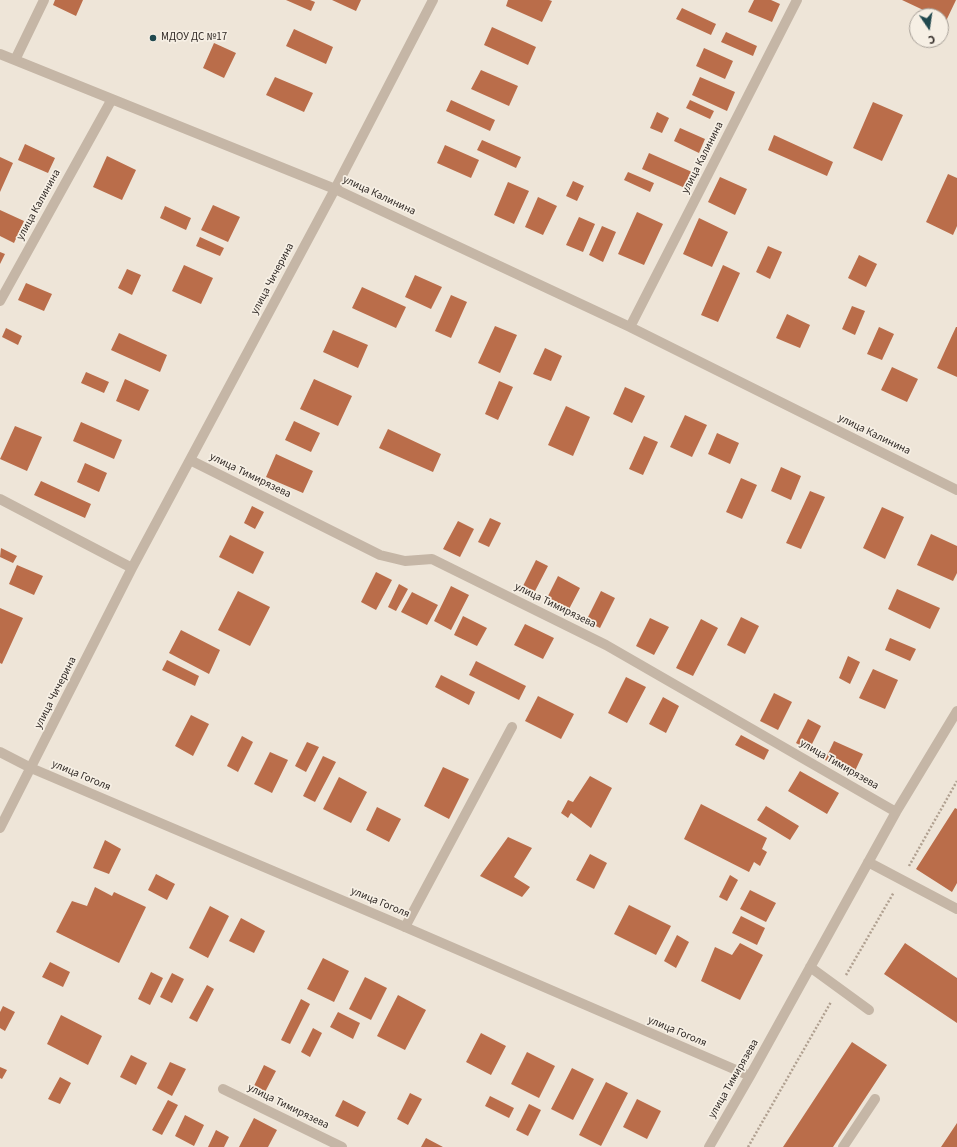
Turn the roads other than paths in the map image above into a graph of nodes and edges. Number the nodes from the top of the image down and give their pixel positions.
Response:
1 (44, 0) edge
2 (433, 0) edge
3 (797, 0) edge
4 (0, 54) edge
5 (15, 60) junction
6 (112, 99) junction
7 (334, 188) junction
8 (0, 302) edge
9 (630, 327) junction
10 (190, 460) junction
11 (957, 490) edge
12 (0, 499) edge
13 (132, 568) junction
14 (957, 711) edge
15 (512, 727) dead end
16 (0, 752) edge
17 (31, 768) junction
18 (896, 812) junction
19 (0, 828) edge
20 (868, 862) junction
21 (957, 909) edge
22 (405, 927) junction
23 (810, 967) junction
24 (869, 1010) dead end
25 (750, 1076) junction
26 (223, 1089) dead end
27 (875, 1099) dead end
28 (342, 1147) edge
29 (709, 1147) edge
30 (843, 1147) edge

1 - 5 street
2 - 7 street, улица Чичерина
3 - 9 street, улица Калинина
4 - 5 street, улица Калинина
5 - 6 street, улица Калинина
6 - 7 street, улица Калинина
6 - 8 street, улица Калинина
7 - 9 street, улица Калинина
7 - 10 street, улица Чичерина
9 - 11 street, улица Калинина
10 - 13 street, улица Чичерина
10 - 18 street, улица Тимирязева
12 - 13 street
13 - 17 street, улица Чичерина
14 - 18 street, улица Тимирязева
15 - 22 street
16 - 17 street, улица Гоголя
17 - 19 street, улица Чичерина
17 - 22 street, улица Гоголя
18 - 20 street, улица Тимирязева
20 - 21 street
20 - 23 street, улица Тимирязева
22 - 25 street, улица Гоголя
23 - 24 street
23 - 25 street, улица Тимирязева
25 - 29 street, улица Тимирязева
26 - 28 street, улица Тимирязева
27 - 30 street

